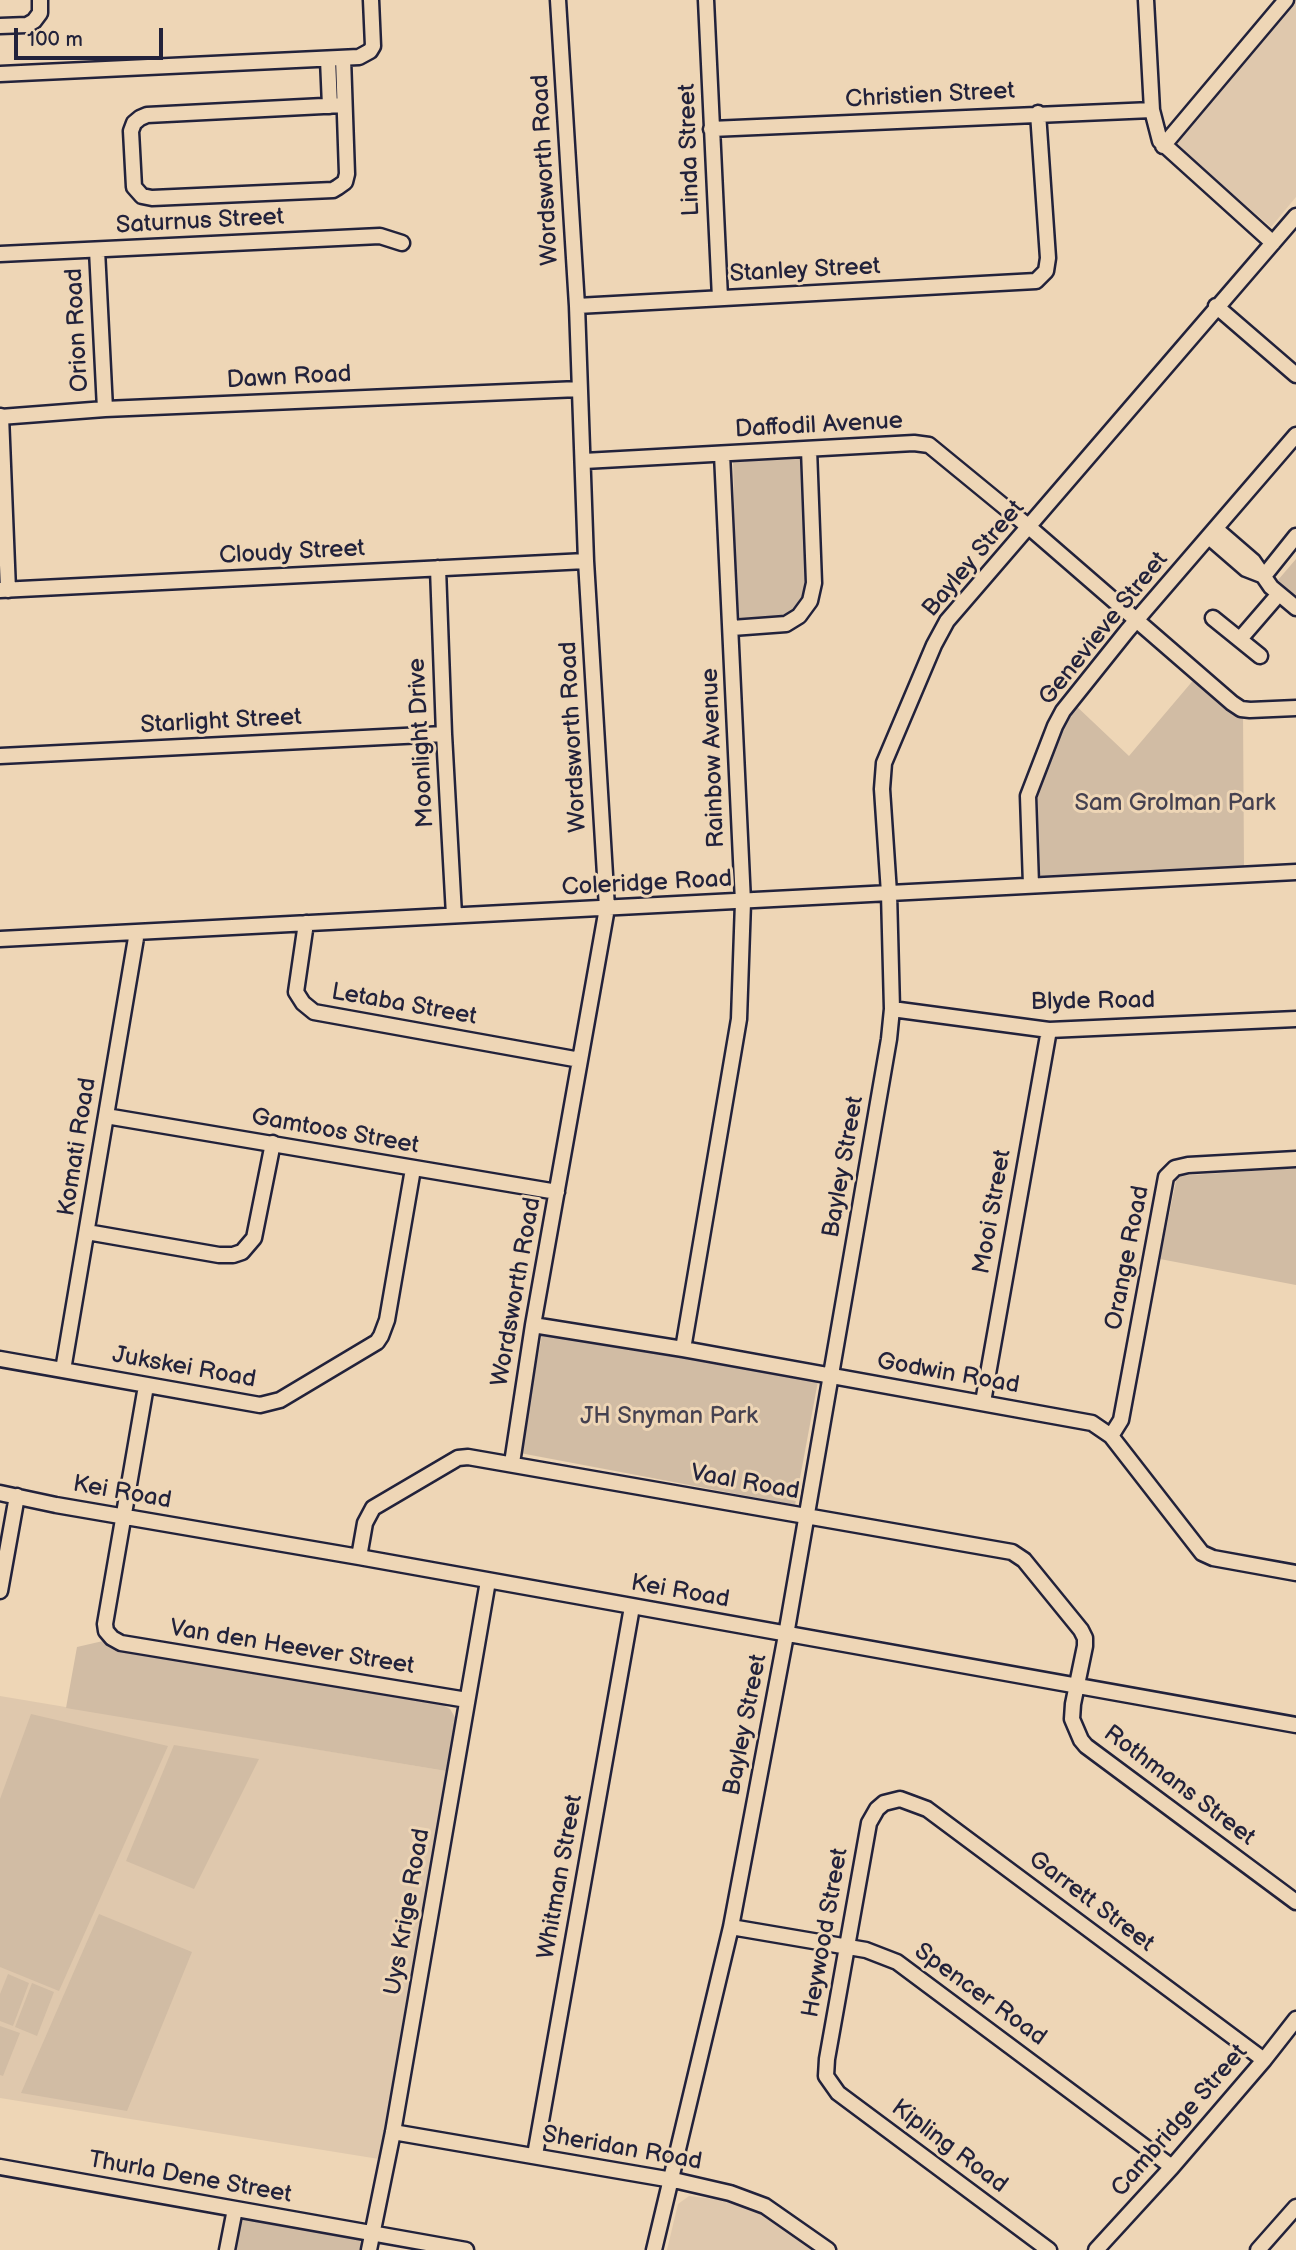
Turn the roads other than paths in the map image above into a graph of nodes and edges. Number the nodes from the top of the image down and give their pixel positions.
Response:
1 (40, 0) edge
2 (372, 0) edge
3 (558, 0) edge
4 (706, 0) edge
5 (1146, 0) edge
6 (1286, 0) edge
7 (0, 26) edge
8 (336, 58) junction
9 (0, 74) edge
10 (337, 106) junction
11 (1152, 110) junction
12 (1038, 113) junction
13 (711, 129) junction
14 (1163, 146) junction
15 (1296, 216) edge
16 (402, 243) dead end
17 (1273, 243) junction
18 (97, 250) junction
19 (0, 254) edge
20 (720, 298) junction
21 (576, 306) junction
22 (1216, 306) junction
23 (1296, 375) edge
24 (579, 388) junction
25 (105, 409) junction
26 (0, 416) edge
27 (1296, 435) edge
28 (809, 449) junction
29 (722, 454) junction
30 (584, 461) junction
31 (2, 498) edge
32 (1030, 527) junction
33 (1212, 533) junction
34 (1296, 536) edge
35 (586, 561) junction
36 (438, 568) junction
37 (1264, 576) junction
38 (4, 590) edge
39 (1278, 594) junction
40 (1296, 608) edge
41 (1213, 618) dead end
42 (1136, 621) junction
43 (732, 628) junction
44 (1240, 639) junction
45 (1260, 656) dead end
46 (1296, 708) edge
47 (444, 734) junction
48 (0, 756) edge
49 (1296, 873) edge
50 (1031, 886) junction
51 (889, 893) junction
52 (743, 902) junction
53 (607, 908) junction
54 (454, 915) junction
55 (306, 923) junction
56 (137, 932) junction
57 (0, 939) edge
58 (892, 1009) junction
59 (1296, 1018) edge
60 (1049, 1030) junction
61 (580, 1060) junction
62 (106, 1116) junction
63 (273, 1143) junction
64 (1296, 1159) edge
65 (413, 1169) junction
66 (557, 1192) junction
67 (87, 1233) junction
68 (533, 1325) junction
69 (682, 1349) junction
70 (0, 1359) edge
71 (63, 1370) junction
72 (829, 1377) junction
73 (146, 1386) junction
74 (983, 1402) junction
75 (1111, 1436) junction
76 (512, 1463) junction
77 (0, 1493) edge
78 (17, 1499) junction
79 (0, 1500) edge
80 (122, 1516) junction
81 (806, 1517) junction
82 (359, 1557) junction
83 (1295, 1570) edge
84 (488, 1581) junction
85 (0, 1591) edge
86 (632, 1607) junction
87 (786, 1634) junction
88 (1078, 1686) junction
89 (467, 1700) junction
90 (1296, 1725) edge
91 (884, 1803) joint
92 (1296, 1902) edge
93 (731, 1927) junction
94 (848, 1947) junction
95 (1296, 2019) edge
96 (1264, 2060) junction
97 (826, 2076) joint
98 (393, 2132) junction
99 (535, 2155) junction
100 (0, 2167) edge
101 (1172, 2167) junction
102 (672, 2180) junction
103 (1296, 2207) edge
104 (235, 2209) junction
105 (372, 2235) junction
106 (227, 2250) edge
107 (369, 2250) edge
108 (466, 2250) edge
109 (654, 2250) edge
110 (828, 2250) edge
111 (1049, 2250) edge
112 (1096, 2250) edge
113 (1258, 2250) edge

1 - 7 street
2 - 8 street
3 - 21 street, Wordsworth Road
4 - 13 street, Linda Street
5 - 11 street
6 - 14 street
8 - 9 street
8 - 10 street
10 - 10 street
11 - 12 street, Christien Street
11 - 14 street
12 - 13 street, Christien Street
12 - 20 street, Stanley Street
13 - 20 street, Linda Street
14 - 17 street
15 - 17 street, Bayley Street
16 - 18 street, Saturnus Street
17 - 22 street, Bayley Street
18 - 19 street, Saturnus Street
18 - 25 street, Orion Road
20 - 21 street, Stanley Street
21 - 24 street, Wordsworth Road
22 - 23 street
22 - 32 street, Bayley Street
24 - 25 street, Dawn Road
24 - 30 street, Wordsworth Road
25 - 26 street, Dawn Road
26 - 31 street
27 - 33 street, Genevieve Street
28 - 29 street, Daffodil Avenue
28 - 32 street, Daffodil Avenue
28 - 43 street
29 - 30 street, Daffodil Avenue
29 - 43 street, Rainbow Avenue
30 - 35 street, Wordsworth Road
31 - 38 street
32 - 42 street, Daffodil Avenue
32 - 51 street, Bayley Street
33 - 37 street
33 - 42 street, Genevieve Street
34 - 37 street
35 - 36 street, Cloudy Street
35 - 53 street, Wordsworth Road
36 - 38 street, Cloudy Street
36 - 47 street, Moonlight Drive
37 - 39 street
39 - 40 street
39 - 44 street
41 - 44 street
42 - 46 street, Daffodil Avenue
42 - 50 street, Genevieve Street
43 - 52 street, Rainbow Avenue
44 - 45 street
47 - 48 street, Starlight Street
47 - 54 street, Moonlight Drive
49 - 50 street, Coleridge Road
50 - 51 street, Coleridge Road
51 - 52 street, Coleridge Road
51 - 58 street, Bayley Street
52 - 53 street, Coleridge Road
52 - 69 street, Rainbow Avenue
53 - 54 street, Coleridge Road
53 - 61 street, Wordsworth Road
54 - 55 street, Coleridge Road
55 - 56 street, Coleridge Road
55 - 61 street, Letaba Street
56 - 57 street, Coleridge Road
56 - 62 street, Komati Road
58 - 60 street, Blyde Road
58 - 72 street, Bayley Street
59 - 60 street, Blyde Road
60 - 74 street, Mooi Street
61 - 66 street, Wordsworth Road
62 - 63 street, Gamtoos Street
62 - 67 street, Komati Road
63 - 65 street, Gamtoos Street
63 - 67 street
64 - 75 street, Orange Road
65 - 66 street, Gamtoos Street
65 - 73 street, Jukskei Road
66 - 68 street, Wordsworth Road
67 - 71 street, Komati Road
68 - 69 street, Godwin Road
68 - 76 street, Wordsworth Road
69 - 72 street, Godwin Road
70 - 71 street, Jukskei Road
71 - 73 street, Jukskei Road
72 - 74 street, Godwin Road
72 - 81 street, Bayley Street
73 - 80 street
74 - 75 street, Godwin Road
75 - 83 street, Godwin Road
76 - 81 street, Vaal Road
76 - 82 street, Vaal Road
77 - 78 street, Kei Road
78 - 79 street, Kei Road
78 - 80 street, Kei Road
78 - 85 street
80 - 82 street, Kei Road
80 - 89 street, Van den Heever Street
81 - 87 street, Bayley Street
81 - 88 street, Vaal Road
82 - 84 street, Kei Road
84 - 86 street, Kei Road
84 - 89 street, Uys Krige Road
86 - 87 street, Kei Road
86 - 99 street, Whitman Street
87 - 88 street, Kei Road
87 - 93 street, Bayley Street
88 - 90 street, Kei Road
88 - 92 street, Rothmans Street
89 - 98 street, Uys Krige Road
91 - 94 street, Heywood Street
91 - 96 street, Garrett Street
93 - 94 street, Spencer Road
93 - 102 street, Bayley Street
94 - 97 street, Heywood Street
94 - 101 street, Spencer Road
95 - 96 street, Cambridge Street
96 - 101 street, Cambridge Street
97 - 111 street, Kipling Road
98 - 99 street, Sheridan Road
98 - 105 street, Uys Krige Road
99 - 102 street, Sheridan Road
100 - 104 street, Thurla Dene Street
101 - 112 street, Cambridge Street
102 - 109 street, Bayley Street
102 - 110 street, Sheridan Road
103 - 113 street
104 - 105 street, Thurla Dene Street
104 - 106 street
105 - 107 street, Uys Krige Road
105 - 108 street, Thurla Dene Street

